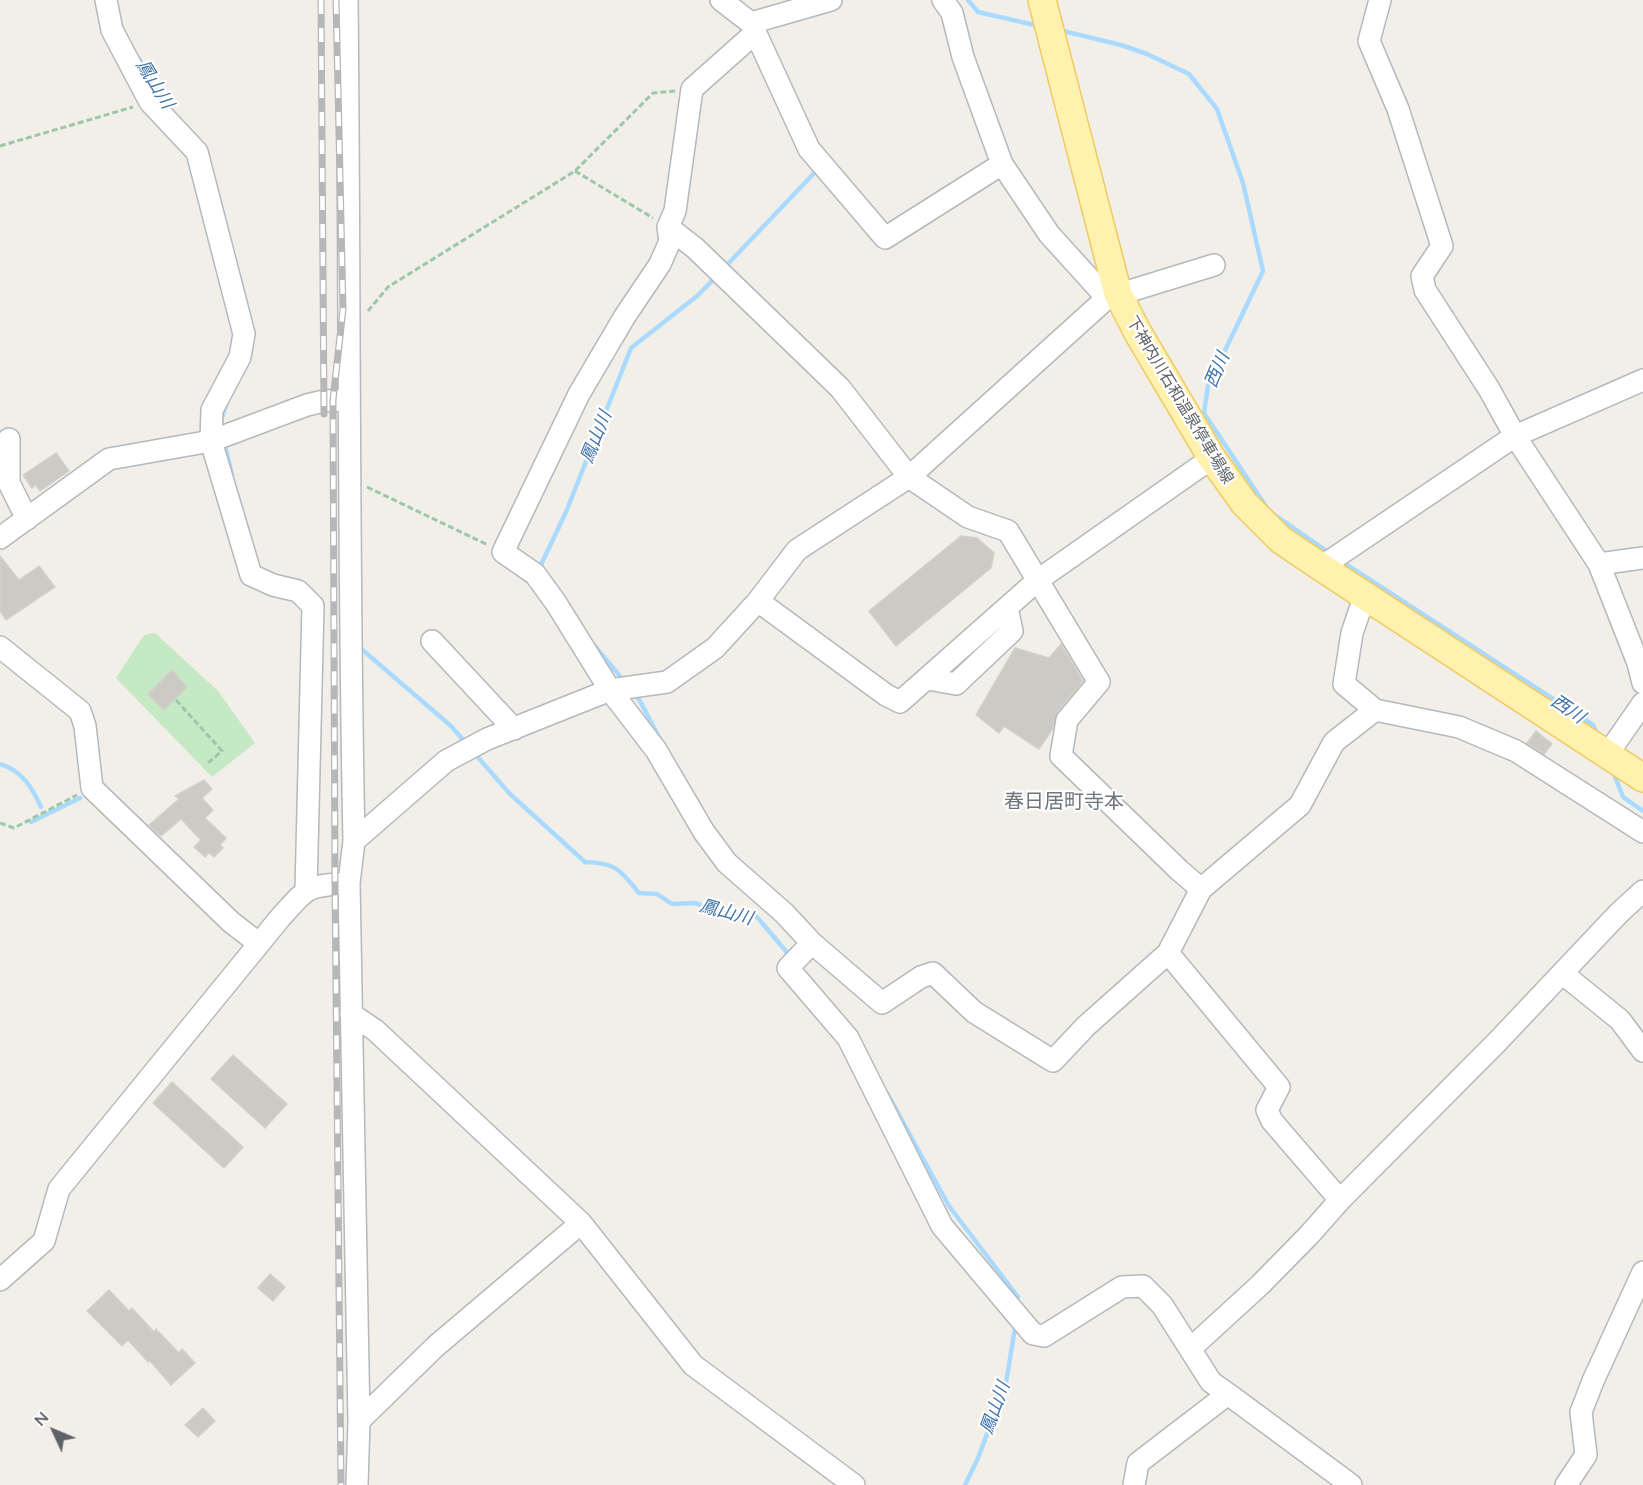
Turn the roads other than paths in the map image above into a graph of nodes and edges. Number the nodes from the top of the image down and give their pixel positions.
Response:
1 (106, 0) edge
2 (347, 0) edge
3 (721, 0) edge
4 (831, 0) edge
5 (943, 0) edge
6 (1380, 0) edge
7 (759, 18) edge
8 (1047, 19) edge
9 (1002, 164) junction
10 (668, 227) junction
11 (1214, 265) dead end
12 (1096, 268) junction
13 (1112, 296) junction
14 (1643, 380) edge
15 (349, 400) junction
16 (1515, 436) junction
17 (9, 439) dead end
18 (211, 441) junction
19 (1212, 458) junction
20 (909, 477) junction
21 (27, 519) junction
22 (0, 538) edge
23 (1643, 558) edge
24 (1599, 564) junction
25 (1324, 566) junction
26 (1038, 580) junction
27 (1365, 595) junction
28 (758, 601) junction
29 (432, 641) dead end
30 (0, 647) edge
31 (1643, 683) edge
32 (610, 690) junction
33 (1643, 703) edge
34 (1375, 710) junction
35 (514, 729) junction
36 (1608, 755) junction
37 (1643, 778) edge
38 (1643, 832) edge
39 (354, 841) junction
40 (349, 884) junction
41 (310, 888) junction
42 (1202, 889) junction
43 (1643, 891) edge
44 (258, 943) junction
45 (809, 946) junction
46 (1168, 953) junction
47 (1562, 973) junction
48 (351, 1014) junction
49 (1643, 1051) edge
50 (1340, 1200) junction
51 (581, 1223) junction
52 (1643, 1272) edge
53 (0, 1280) edge
54 (1190, 1349) junction
55 (1227, 1394) junction
56 (359, 1421) junction
57 (358, 1484) edge
58 (854, 1485) edge
59 (1134, 1485) edge
60 (1351, 1485) edge
61 (1566, 1485) edge

1 - 18 street
2 - 15 street
3 - 7 street
4 - 7 street
5 - 9 street
6 - 16 street
7 - 9 street
7 - 10 street
8 - 12 main road, 下神内川石和温泉停車場線
9 - 12 street
10 - 20 street
10 - 32 street
11 - 13 street
12 - 13 main road, 下神内川石和温泉停車場線
13 - 19 main road, 下神内川石和温泉停車場線
13 - 20 street
14 - 16 street
15 - 18 street
15 - 39 street
16 - 24 street
16 - 25 street
17 - 21 street
18 - 21 street
18 - 41 street
19 - 25 main road, 下神内川石和温泉停車場線
19 - 26 street
20 - 26 street
20 - 28 street
21 - 22 street
23 - 24 street
24 - 31 street
25 - 27 main road, 下神内川石和温泉停車場線
26 - 28 street
26 - 42 street
27 - 34 street
27 - 36 main road, 下神内川石和温泉停車場線
28 - 32 street
29 - 35 street
30 - 44 street
32 - 35 street
32 - 45 street
33 - 36 street
34 - 38 street
34 - 42 street
35 - 39 street
36 - 37 main road, 下神内川石和温泉停車場線
39 - 40 street
40 - 41 street
40 - 48 street
41 - 44 street
42 - 46 street
43 - 47 street
44 - 53 street
45 - 46 street
45 - 54 street
46 - 50 street
47 - 49 street
47 - 50 street
48 - 51 street
48 - 56 street
50 - 54 street
51 - 56 street
51 - 58 street
52 - 61 street
54 - 55 street
55 - 59 street
55 - 60 street
56 - 57 street

